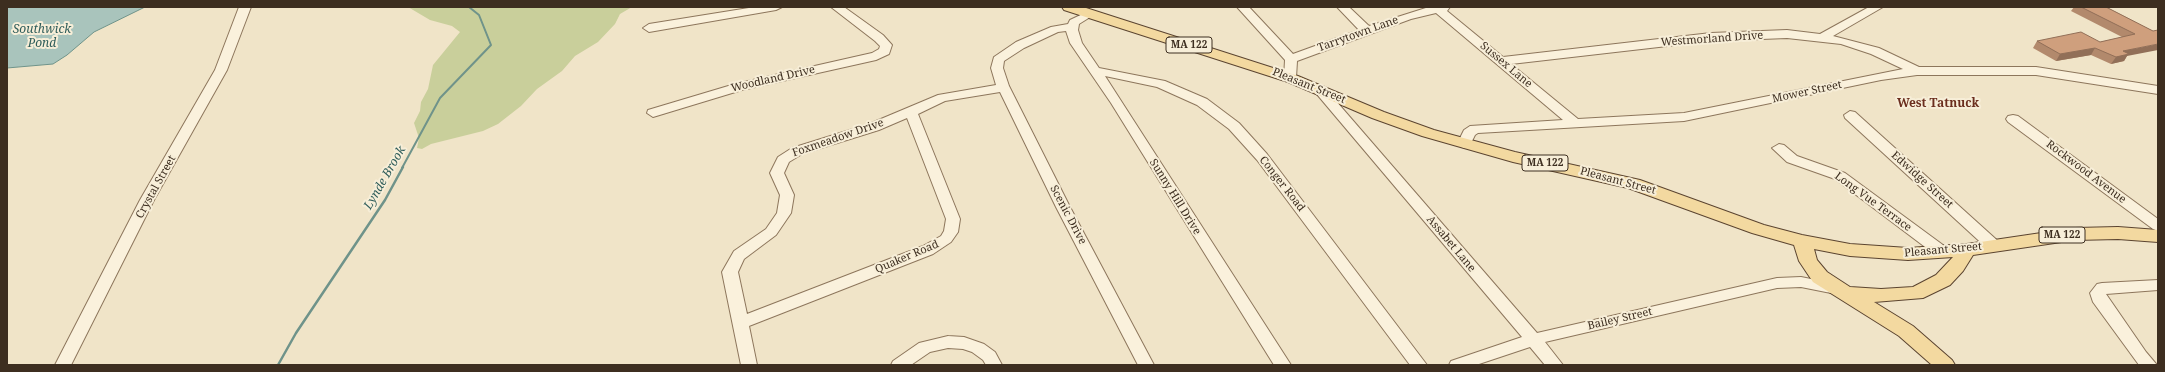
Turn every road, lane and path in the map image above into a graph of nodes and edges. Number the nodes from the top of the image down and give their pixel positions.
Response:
1 (245, 7) edge
2 (776, 7) edge
3 (837, 7) edge
4 (1069, 7) edge
5 (1243, 7) edge
6 (1343, 7) edge
7 (1450, 7) edge
8 (1877, 7) edge
9 (1436, 8) edge
10 (1089, 14) junction
11 (1072, 27) junction
12 (650, 28) dead end
13 (1367, 31) junction
14 (1822, 37) junction
15 (1291, 59) junction
16 (1500, 61) junction
17 (1095, 71) junction
18 (1917, 71) junction
19 (1290, 78) junction
20 (1003, 88) junction
21 (2158, 90) edge
22 (911, 112) junction
23 (1349, 112) junction
24 (652, 113) dead end
25 (1850, 115) dead end
26 (2013, 118) dead end
27 (1576, 124) junction
28 (1464, 144) junction
29 (1779, 148) dead end
30 (2158, 226) edge
31 (2158, 236) edge
32 (1802, 241) junction
33 (1994, 246) junction
34 (1967, 250) junction
35 (1934, 253) junction
36 (1808, 261) junction
37 (1943, 280) junction
38 (1785, 282) junction
39 (2158, 285) edge
40 (1840, 290) junction
41 (1910, 295) junction
42 (740, 323) junction
43 (1906, 331) junction
44 (1534, 339) junction
45 (63, 365) edge
46 (749, 365) edge
47 (899, 365) edge
48 (994, 365) edge
49 (1146, 365) edge
50 (1283, 365) edge
51 (1419, 365) edge
52 (1457, 365) edge
53 (1555, 365) edge
54 (1945, 365) edge
55 (2149, 365) edge

1 - 45 street, Crystal Street
2 - 12 street
3 - 24 street, Woodland Drive
4 - 10 main road, Pleasant Street / MA 122
5 - 15 street
6 - 13 street
7 - 9 street, Tarrytown Lane
8 - 14 street
9 - 13 street, Tarrytown Lane
9 - 16 street, Sussex Lane
10 - 11 street
10 - 19 main road, Pleasant Street / MA 122
11 - 17 street, Sunny Hill Drive
11 - 20 street, Scenic Drive
13 - 15 street, Tarrytown Lane
14 - 16 street, Westmorland Drive
14 - 18 street, Westmorland Drive
15 - 19 street
16 - 27 street, Sussex Lane
17 - 50 street, Sunny Hill Drive
17 - 51 street, Conger Road
18 - 21 street, Mower Street
18 - 27 street, Mower Street
19 - 23 main road, Pleasant Street / MA 122
20 - 22 street, Foxmeadow Drive
20 - 49 street, Scenic Drive
22 - 42 street, Foxmeadow Drive
22 - 42 street, Quaker Road
23 - 28 main road, Pleasant Street / MA 122
23 - 44 street, Assabet Lane
25 - 33 street, Edwidge Street
26 - 30 street, Rockwood Avenue
27 - 28 street, Mower Street
28 - 32 main road, Pleasant Street / MA 122
29 - 35 street, Long Vue Terrace
31 - 33 main road, Pleasant Street / MA 122
32 - 35 main road, Pleasant Street / MA 122
32 - 36 main road
33 - 34 main road, Pleasant Street / MA 122
34 - 35 main road, Pleasant Street / MA 122
34 - 37 main road
35 - 37 main road
36 - 38 street, Bailey Street
36 - 40 main road
37 - 41 main road
38 - 40 street, Bailey Street
38 - 44 street, Bailey Street
39 - 55 street
40 - 41 main road
40 - 43 main road
41 - 43 main road
42 - 46 street, Foxmeadow Drive
43 - 54 main road
44 - 52 street, Bailey Street
44 - 53 street, Assabet Lane
47 - 48 street

